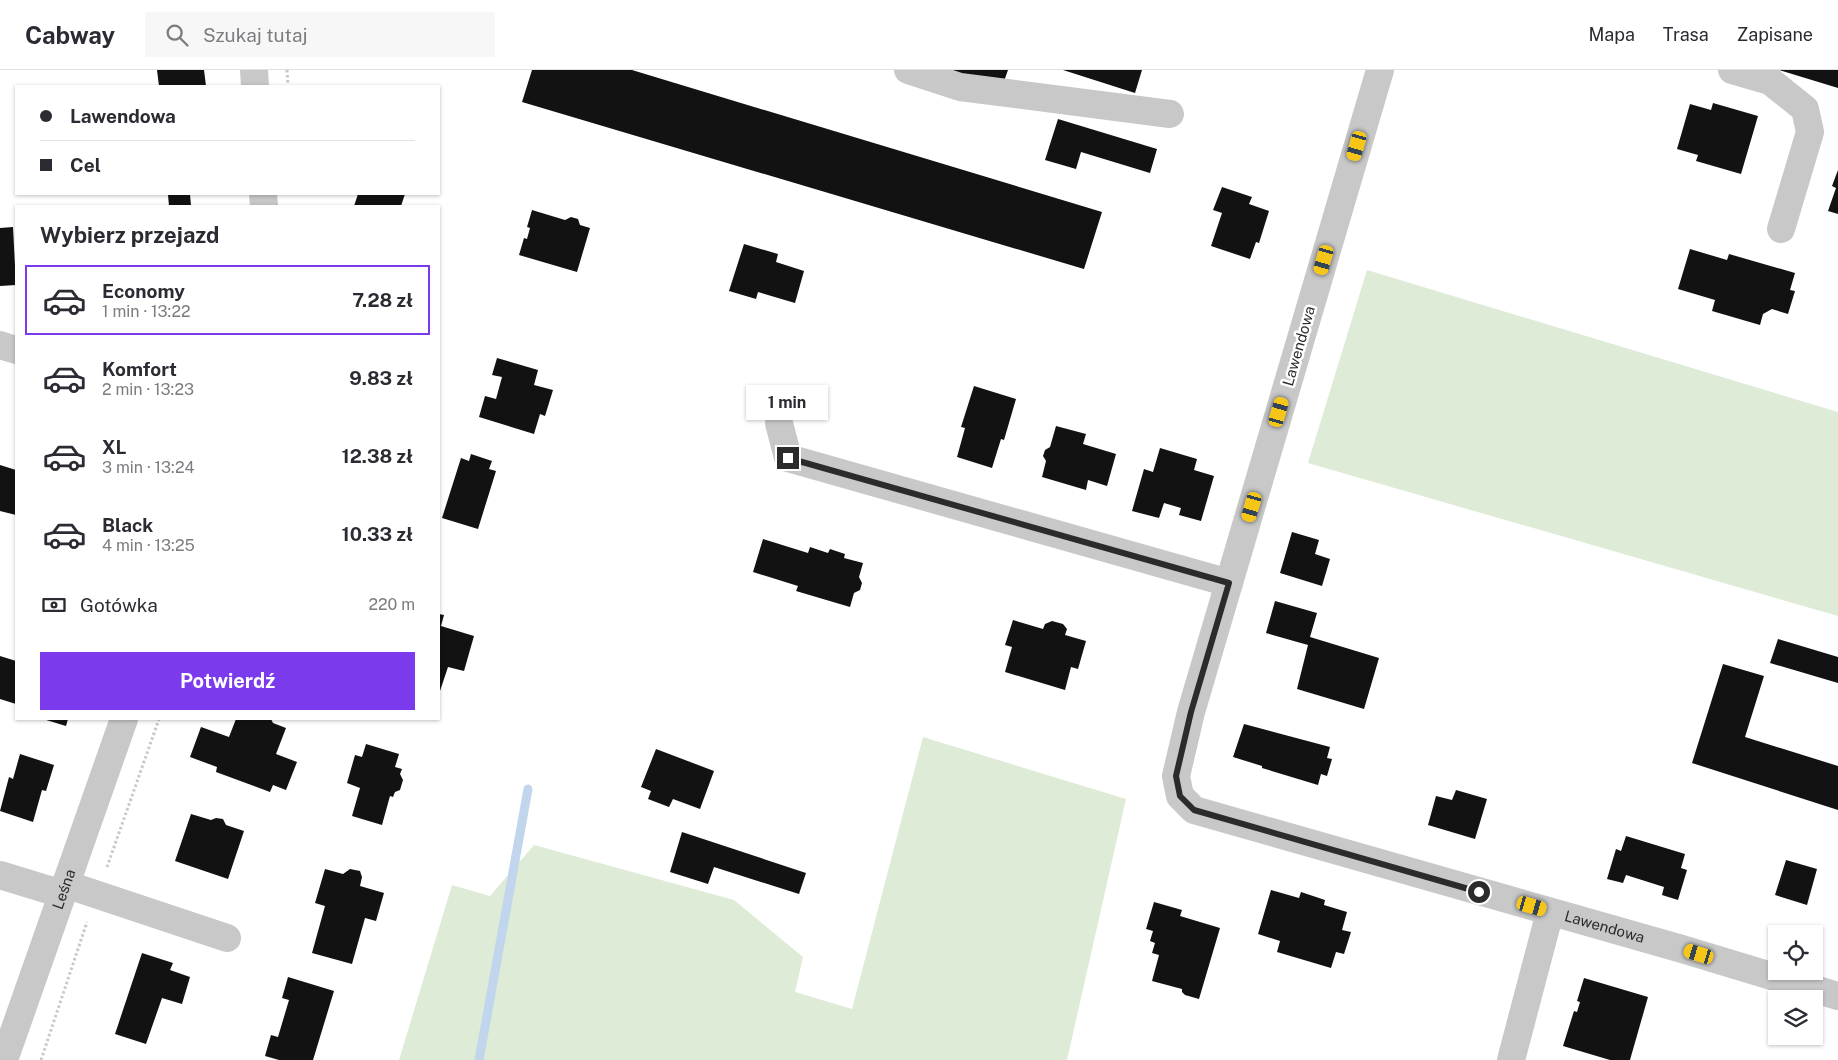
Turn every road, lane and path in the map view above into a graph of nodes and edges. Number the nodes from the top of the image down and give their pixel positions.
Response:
1 (254, 70) edge
2 (287, 70) edge
3 (908, 70) edge
4 (1380, 70) edge
5 (1732, 70) edge
6 (255, 85) edge
7 (288, 85) edge
8 (1170, 114) dead end
9 (1781, 229) dead end
10 (0, 345) edge
11 (15, 350) edge
12 (779, 423) dead end
13 (1229, 583) junction
14 (124, 720) edge
15 (159, 720) edge
16 (0, 875) edge
17 (63, 889) junction
18 (97, 895) junction
19 (1550, 912) junction
20 (228, 938) dead end
21 (1838, 996) edge
22 (4, 1060) edge
23 (41, 1060) edge
24 (1511, 1060) edge

1 - 6 street
2 - 7 path
3 - 8 street
4 - 13 street, Lawendowa
5 - 9 street
10 - 11 street
12 - 13 street
13 - 19 street, Lawendowa
14 - 17 street, Leśna
15 - 18 path
16 - 17 street
17 - 18 street
17 - 22 street, Leśna
18 - 20 street
18 - 23 path
19 - 21 street, Lawendowa
19 - 24 street

